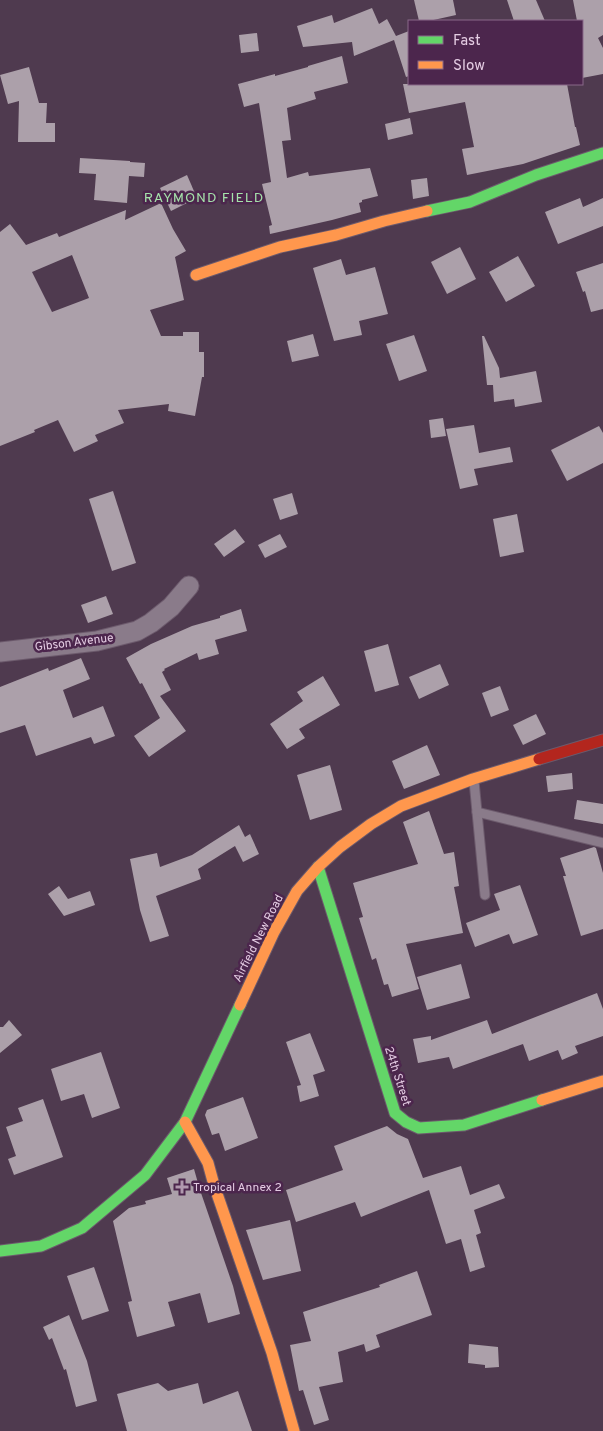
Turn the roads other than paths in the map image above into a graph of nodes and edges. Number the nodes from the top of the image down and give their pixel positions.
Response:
1 (603, 154) edge
2 (196, 275) dead end
3 (189, 586) dead end
4 (0, 652) edge
5 (603, 740) edge
6 (473, 778) junction
7 (477, 812) junction
8 (603, 843) edge
9 (318, 867) junction
10 (485, 895) dead end
11 (603, 1081) edge
12 (185, 1122) junction
13 (0, 1252) edge
14 (294, 1431) edge

1 - 2 street
3 - 4 street, Gibson Avenue
5 - 6 street, Airfield New Road
6 - 7 lane
6 - 9 street, Airfield New Road
7 - 8 lane
7 - 10 lane
9 - 11 street, 24th Street
9 - 12 street, Airfield New Road
12 - 13 street, Airfield New Road
12 - 14 street

